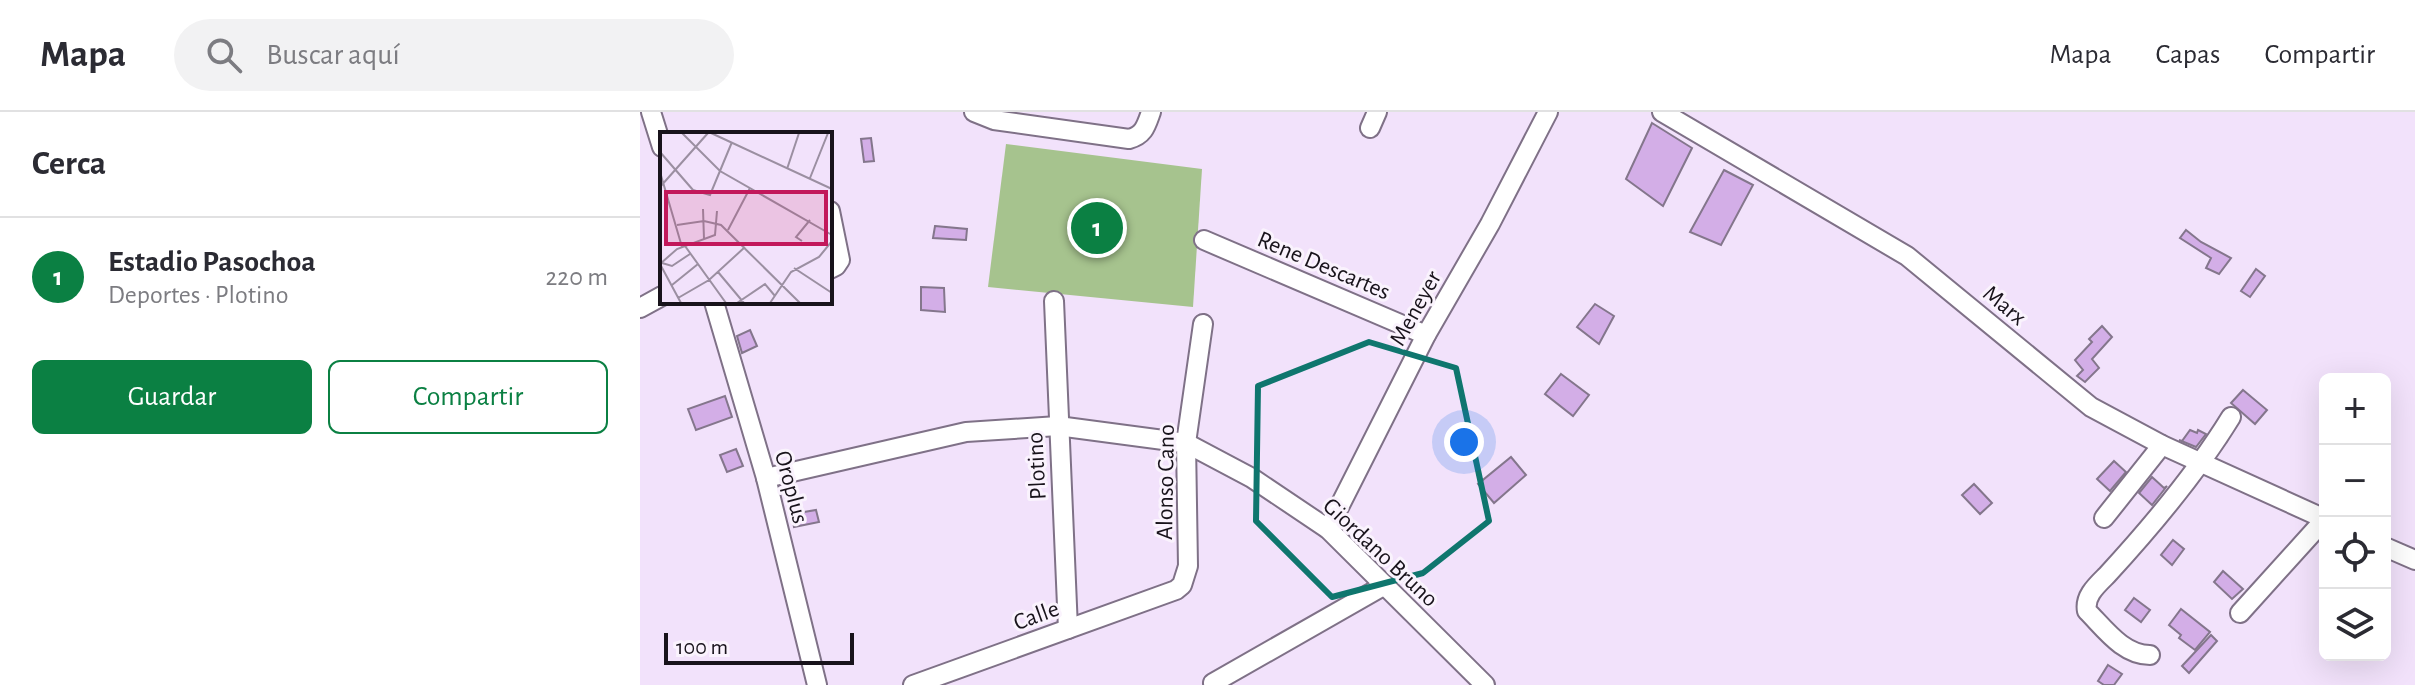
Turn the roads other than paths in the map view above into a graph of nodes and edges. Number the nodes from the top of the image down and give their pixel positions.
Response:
1 (651, 112) edge
2 (974, 112) edge
3 (1151, 112) edge
4 (1548, 112) edge
5 (1662, 112) edge
6 (660, 141) edge
7 (832, 221) edge
8 (1204, 240) dead end
9 (832, 268) edge
10 (660, 297) edge
11 (1054, 301) dead end
12 (715, 304) edge
13 (640, 308) edge
14 (1203, 324) dead end
15 (1426, 335) junction
16 (2231, 417) dead end
17 (1058, 426) junction
18 (1186, 443) junction
19 (2162, 445) junction
20 (2202, 464) junction
21 (766, 478) junction
22 (2321, 517) edge
23 (2104, 518) dead end
24 (2319, 526) edge
25 (1328, 529) junction
26 (2391, 550) edge
27 (2415, 560) edge
28 (1385, 585) junction
29 (1176, 590) joint
30 (2240, 613) dead end
31 (1068, 629) junction
32 (2150, 655) dead end
33 (1213, 683) dead end
34 (817, 685) edge
35 (913, 685) edge
36 (1485, 685) edge

1 - 6 street
2 - 3 street
4 - 15 street, Meneyer
5 - 19 street, Marx
7 - 9 street
8 - 15 street, Rene Descartes
10 - 13 street
11 - 17 street, Plotino
12 - 21 street, Oroplus
14 - 18 street, Alonso Cano
15 - 25 street, Meneyer
16 - 20 street
17 - 18 street, Giordano Bruno
17 - 21 street, Giordano Bruno
17 - 31 street, Plotino
18 - 25 street, Giordano Bruno
18 - 29 street, Alonso Cano
19 - 20 street, Marx
19 - 23 street
20 - 22 street, Marx
20 - 32 street
21 - 34 street, Oroplus
24 - 30 street
25 - 28 street, Giordano Bruno
26 - 27 street
28 - 33 street
28 - 36 street, Giordano Bruno
29 - 31 street, Calle
31 - 35 street, Calle

